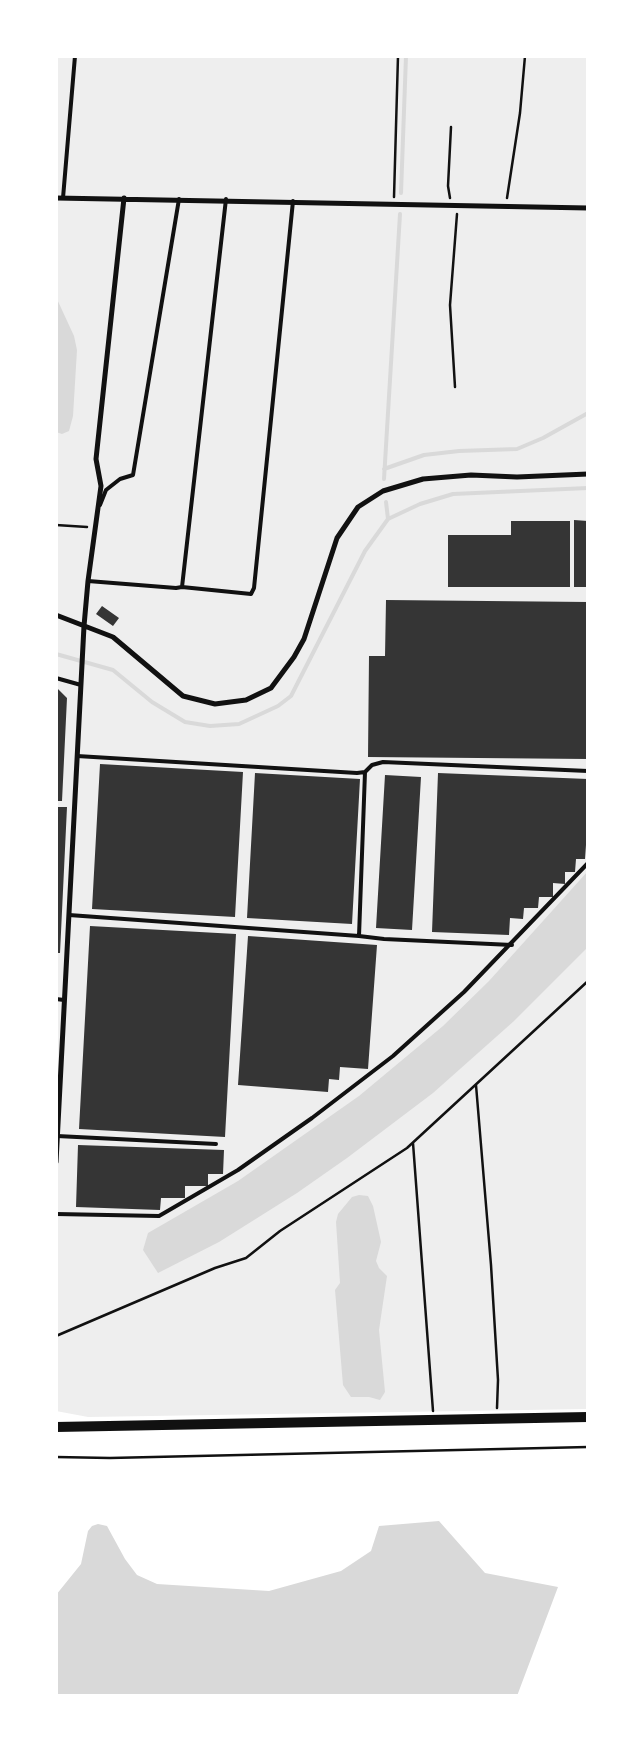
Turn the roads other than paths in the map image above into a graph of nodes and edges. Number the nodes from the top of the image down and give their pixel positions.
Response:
1 (75, 56) edge
2 (56, 198) edge
3 (63, 198) junction
4 (124, 198) junction
5 (179, 199) junction
6 (226, 200) junction
7 (294, 201) junction
8 (588, 208) edge
9 (588, 474) edge
10 (96, 515) junction
11 (88, 581) junction
12 (182, 586) junction
13 (56, 614) edge
14 (84, 626) junction
15 (56, 678) edge
16 (81, 685) junction
17 (78, 756) junction
18 (588, 771) edge
19 (365, 772) junction
20 (588, 863) edge
21 (69, 915) junction
22 (359, 936) junction
23 (512, 945) junction
24 (56, 999) edge
25 (64, 1000) junction
26 (58, 1136) junction
27 (216, 1144) dead end
28 (56, 1162) edge
29 (56, 1214) edge
30 (588, 1417) edge
31 (56, 1422) edge
32 (89, 1425) junction
33 (56, 1427) edge

1 - 3 lane
2 - 3 street
3 - 4 street
4 - 5 street
4 - 10 street
5 - 6 street
5 - 10 lane
6 - 7 street
6 - 12 lane
7 - 8 street
7 - 12 lane
9 - 14 street
10 - 11 street
11 - 12 lane
11 - 14 street
13 - 14 street
14 - 16 street
15 - 16 lane
16 - 17 street
17 - 19 lane
17 - 21 street
18 - 19 lane
19 - 22 lane
20 - 23 lane
21 - 22 lane
21 - 25 street
22 - 23 lane
23 - 29 lane
24 - 25 lane
25 - 26 street
26 - 27 lane
26 - 28 street
30 - 32 main road
31 - 32 main road
32 - 33 main road

